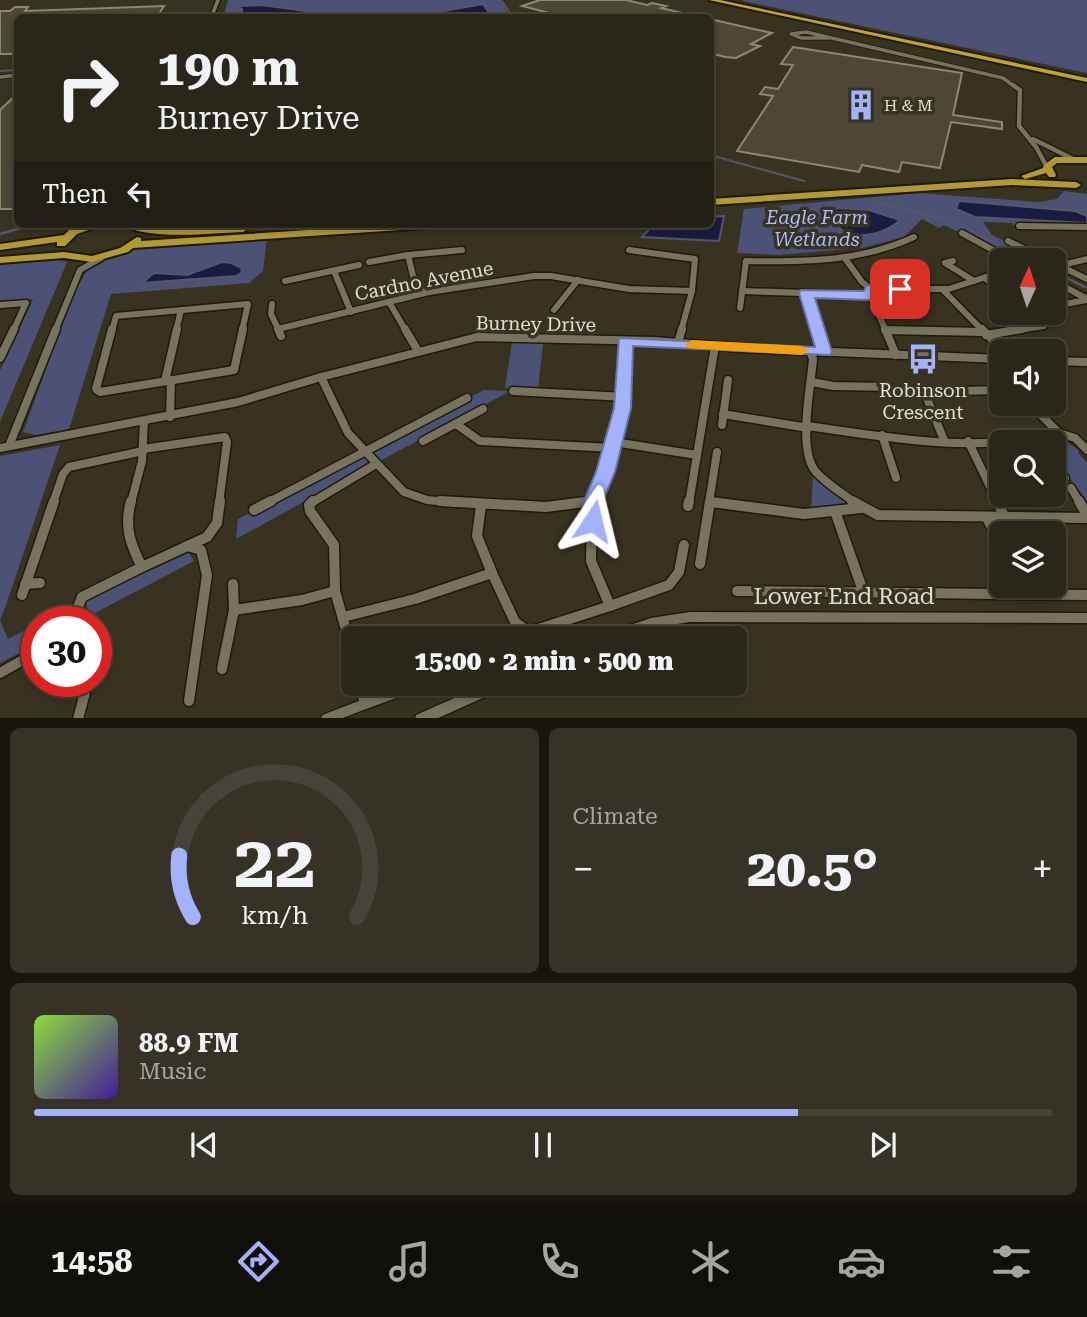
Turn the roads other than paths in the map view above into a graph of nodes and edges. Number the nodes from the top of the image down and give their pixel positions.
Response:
1 (712, 0) edge
2 (730, 0) edge
3 (811, 36) dead end
4 (1087, 78) edge
5 (1029, 137) junction
6 (1082, 160) edge
7 (1048, 169) junction
8 (1076, 185) junction
9 (1087, 188) edge
10 (714, 199) edge
11 (714, 199) edge
12 (1019, 226) dead end
13 (1087, 227) edge
14 (82, 228) edge
15 (133, 228) edge
16 (143, 228) edge
17 (297, 228) edge
18 (355, 228) edge
19 (148, 229) joint
20 (962, 233) dead end
21 (174, 236) junction
22 (914, 237) dead end
23 (60, 239) junction
24 (1008, 241) dead end
25 (137, 244) junction
26 (0, 247) edge
27 (989, 248) edge
28 (1023, 248) edge
29 (462, 250) dead end
30 (629, 250) dead end
31 (408, 255) junction
32 (69, 257) junction
33 (844, 257) junction
34 (102, 258) junction
35 (1087, 259) edge
36 (0, 260) edge
37 (953, 261) dead end
38 (369, 262) dead end
39 (1066, 262) edge
40 (359, 265) dead end
41 (1066, 269) edge
42 (80, 270) junction
43 (334, 271) junction
44 (989, 276) edge
45 (984, 278) junction
46 (1087, 279) edge
47 (578, 280) junction
48 (285, 281) dead end
49 (974, 281) junction
50 (989, 281) edge
51 (1066, 288) edge
52 (943, 290) junction
53 (742, 291) junction
54 (429, 292) junction
55 (692, 292) junction
56 (871, 292) junction
57 (806, 293) junction
58 (1087, 299) edge
59 (389, 302) junction
60 (1066, 303) edge
61 (272, 304) dead end
62 (0, 305) edge
63 (740, 308) dead end
64 (181, 310) junction
65 (554, 310) dead end
66 (351, 312) junction
67 (1044, 326) edge
68 (885, 330) junction
69 (985, 333) junction
70 (991, 339) edge
71 (625, 341) junction
72 (678, 343) junction
73 (3, 345) edge
74 (715, 346) junction
75 (418, 351) junction
76 (810, 351) junction
77 (825, 352) junction
78 (896, 355) junction
79 (0, 358) edge
80 (987, 358) edge
81 (1066, 362) edge
82 (1086, 364) edge
83 (321, 377) junction
84 (728, 380) dead end
85 (168, 381) junction
86 (812, 382) junction
87 (890, 387) dead end
88 (989, 390) edge
89 (513, 391) dead end
90 (957, 391) dead end
91 (926, 396) dead end
92 (625, 397) junction
93 (467, 398) dead end
94 (483, 409) dead end
95 (723, 414) junction
96 (1042, 416) edge
97 (170, 417) junction
98 (144, 421) junction
99 (456, 424) junction
100 (722, 425) dead end
101 (808, 427) junction
102 (1056, 430) edge
103 (882, 435) junction
104 (1066, 435) edge
105 (944, 440) junction
106 (423, 441) dead end
107 (968, 441) junction
108 (989, 441) edge
109 (613, 445) junction
110 (5, 447) edge
111 (143, 450) junction
112 (1087, 450) edge
113 (364, 451) junction
114 (717, 452) dead end
115 (696, 455) junction
116 (376, 464) junction
117 (896, 478) dead end
118 (1071, 488) dead end
119 (710, 502) junction
120 (592, 503) junction
121 (481, 505) junction
122 (688, 506) dead end
123 (861, 509) junction
124 (254, 510) dead end
125 (836, 514) junction
126 (1087, 516) edge
127 (987, 518) junction
128 (1005, 518) junction
129 (989, 522) edge
130 (684, 545) dead end
131 (187, 546) junction
132 (700, 564) dead end
133 (142, 567) junction
134 (492, 573) junction
135 (40, 583) dead end
136 (233, 583) dead end
137 (989, 590) edge
138 (334, 591) junction
139 (737, 591) dead end
140 (863, 591) junction
141 (1066, 593) edge
142 (1087, 595) edge
143 (78, 606) edge
144 (610, 607) junction
145 (234, 610) junction
146 (343, 617) junction
147 (1087, 618) edge
148 (345, 626) edge
149 (642, 626) edge
150 (21, 661) edge
151 (222, 668) dead end
152 (0, 673) edge
153 (363, 696) edge
154 (387, 696) edge
155 (473, 696) edge
156 (84, 697) edge
157 (189, 701) dead end
158 (365, 704) junction
159 (78, 718) edge
160 (329, 718) edge
161 (423, 718) edge

1 - 4 highway
2 - 4 highway
3 - 5 street
5 - 6 street
5 - 7 street
6 - 7 highway
7 - 8 highway
7 - 10 highway
8 - 9 highway
8 - 11 highway
12 - 13 street
14 - 23 highway
15 - 25 highway
16 - 19 highway
17 - 21 highway
18 - 21 highway
19 - 21 highway
20 - 27 street
21 - 25 highway
22 - 33 street
23 - 26 highway
23 - 32 highway
24 - 28 street
25 - 34 highway
29 - 31 street
30 - 55 street
31 - 38 street
31 - 54 street
32 - 34 highway
32 - 36 highway
32 - 42 street
33 - 53 street
33 - 56 street
34 - 42 street
35 - 39 street
37 - 49 street
40 - 43 street
41 - 46 street
42 - 110 street
43 - 48 street
43 - 66 street
44 - 45 street
45 - 49 street
45 - 50 street
47 - 54 street, Cardno Avenue
47 - 55 street, Cardno Avenue
47 - 65 street
49 - 52 street
51 - 58 street
52 - 56 street
52 - 69 street
53 - 57 street
53 - 63 street
54 - 59 street, Cardno Avenue
55 - 72 street
56 - 57 street
56 - 68 street
57 - 77 street
58 - 60 street
59 - 66 street, Cardno Avenue
59 - 75 street
61 - 66 street, Cardno Avenue
62 - 73 street
64 - 85 street
64 - 85 street
64 - 85 street
67 - 69 street
68 - 69 street
68 - 78 street
69 - 70 street
71 - 72 street, Burney Drive
71 - 75 street, Burney Drive
71 - 92 street
72 - 74 street, Burney Drive
73 - 79 street
74 - 76 street, Burney Drive
74 - 115 street
75 - 83 street, Burney Drive
76 - 77 street, Burney Drive
76 - 86 street
77 - 78 street, Burney Drive
78 - 80 street, Burney Drive
81 - 82 street
83 - 97 street, Burney Drive
83 - 113 street
84 - 95 street
85 - 97 street
86 - 87 street
86 - 101 street
88 - 90 street
89 - 92 street
91 - 105 street
92 - 109 street
93 - 113 street
94 - 99 street
95 - 100 street
95 - 101 street
96 - 102 street
97 - 98 street, Burney Drive
98 - 110 street, Burney Drive
98 - 111 street
99 - 106 street
99 - 109 street
101 - 103 street
101 - 123 street
103 - 105 street
103 - 117 street
104 - 112 street
105 - 107 street
107 - 108 street
107 - 128 street
109 - 115 street
109 - 120 street
111 - 131 street
111 - 133 street
111 - 135 street
113 - 116 street
113 - 124 street
114 - 119 street
115 - 122 street
116 - 121 street
116 - 138 street
118 - 126 street
119 - 125 street
119 - 132 street
120 - 121 street
120 - 144 street
121 - 134 street
123 - 125 street
123 - 127 street
125 - 140 street
126 - 128 street
127 - 128 street
127 - 129 street
130 - 144 street
131 - 133 street
131 - 157 street
133 - 143 street
134 - 144 street
134 - 146 street
136 - 145 street
137 - 140 street
138 - 145 street
138 - 146 street
139 - 140 street
141 - 142 street
145 - 151 street
146 - 148 street
147 - 149 street, Lower End Road
150 - 152 street
153 - 158 street
154 - 158 street
155 - 161 street
156 - 159 street
158 - 160 street

